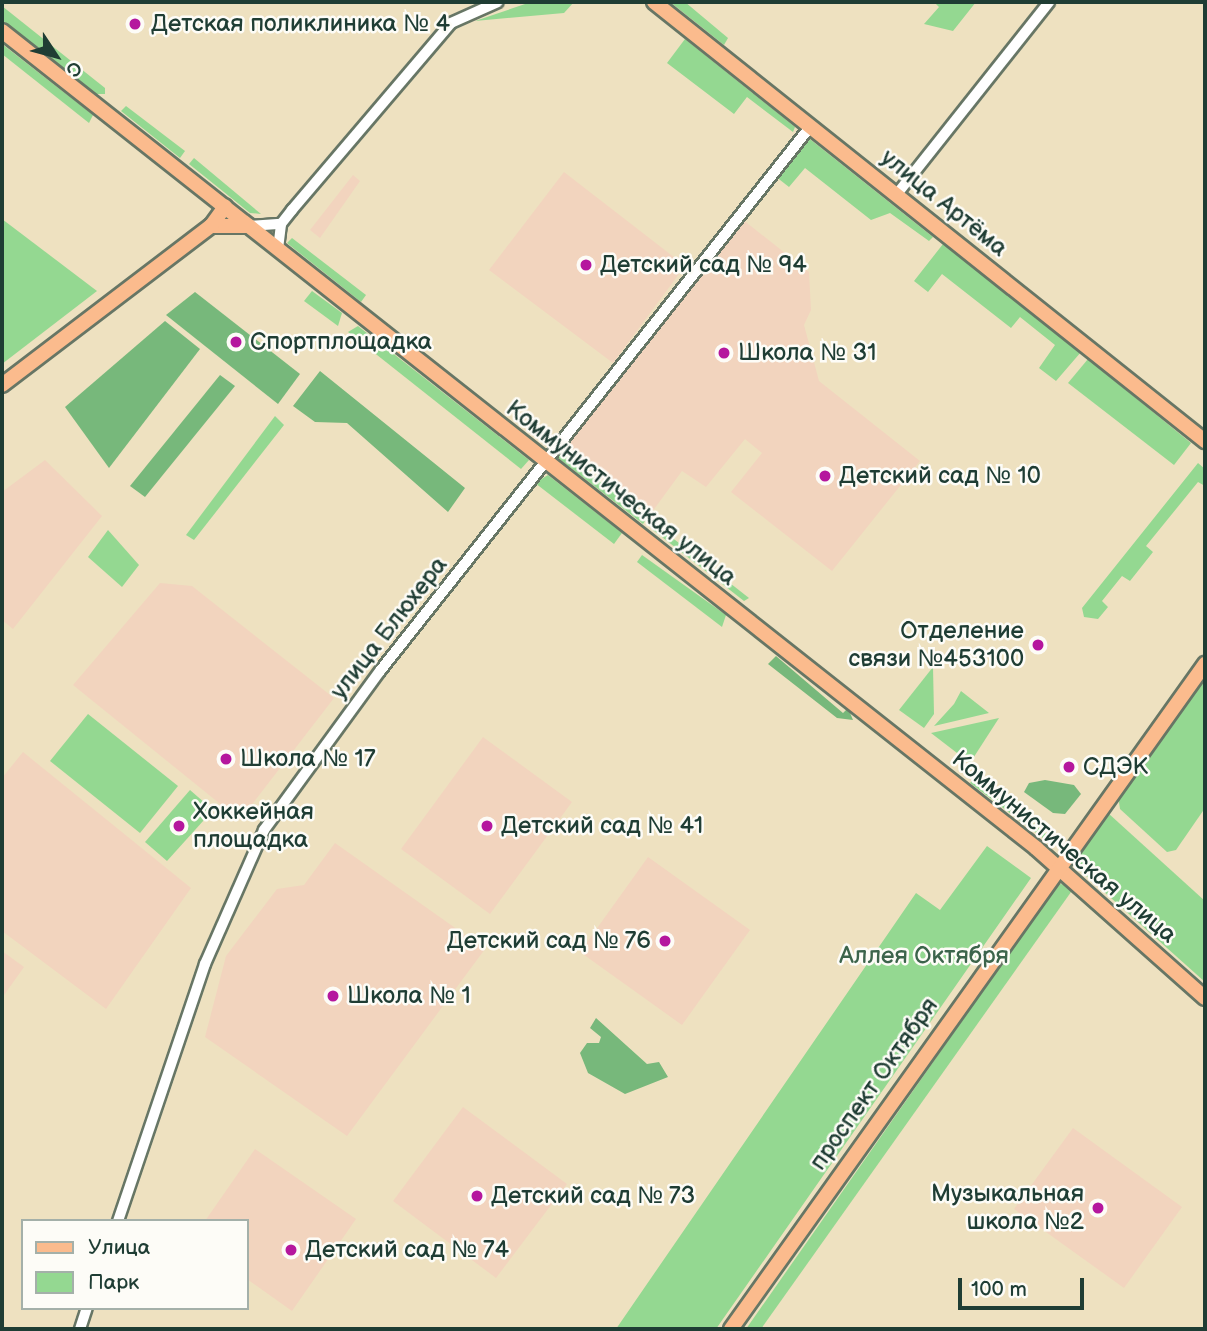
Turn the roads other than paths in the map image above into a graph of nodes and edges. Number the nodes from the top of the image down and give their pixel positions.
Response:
1 (498, 2) edge
2 (654, 2) edge
3 (1049, 2) edge
4 (2, 31) edge
5 (810, 127) junction
6 (897, 194) junction
7 (225, 207) junction
8 (281, 224) junction
9 (211, 226) junction
10 (249, 226) junction
11 (278, 249) junction
12 (2, 385) edge
13 (1205, 441) edge
14 (546, 461) junction
15 (1205, 664) edge
16 (1058, 866) junction
17 (1205, 998) edge
18 (119, 1219) edge
19 (86, 1310) edge
20 (80, 1329) edge
21 (731, 1329) edge

1 - 8 street
2 - 5 main road, улица Артёма
3 - 6 street
4 - 7 main road, Коммунистическая улица
5 - 6 main road, улица Артёма
5 - 14 street, улица Блюхера
6 - 13 main road, улица Артёма
7 - 9 main road
7 - 10 main road, Коммунистическая улица
8 - 10 street
8 - 11 street
9 - 10 main road
9 - 12 main road
10 - 11 main road, Коммунистическая улица
11 - 14 main road, Коммунистическая улица
14 - 16 main road, Коммунистическая улица
14 - 18 street, улица Блюхера
15 - 16 main road, проспект Октября
16 - 17 main road, Коммунистическая улица
16 - 21 main road, проспект Октября
19 - 20 street

